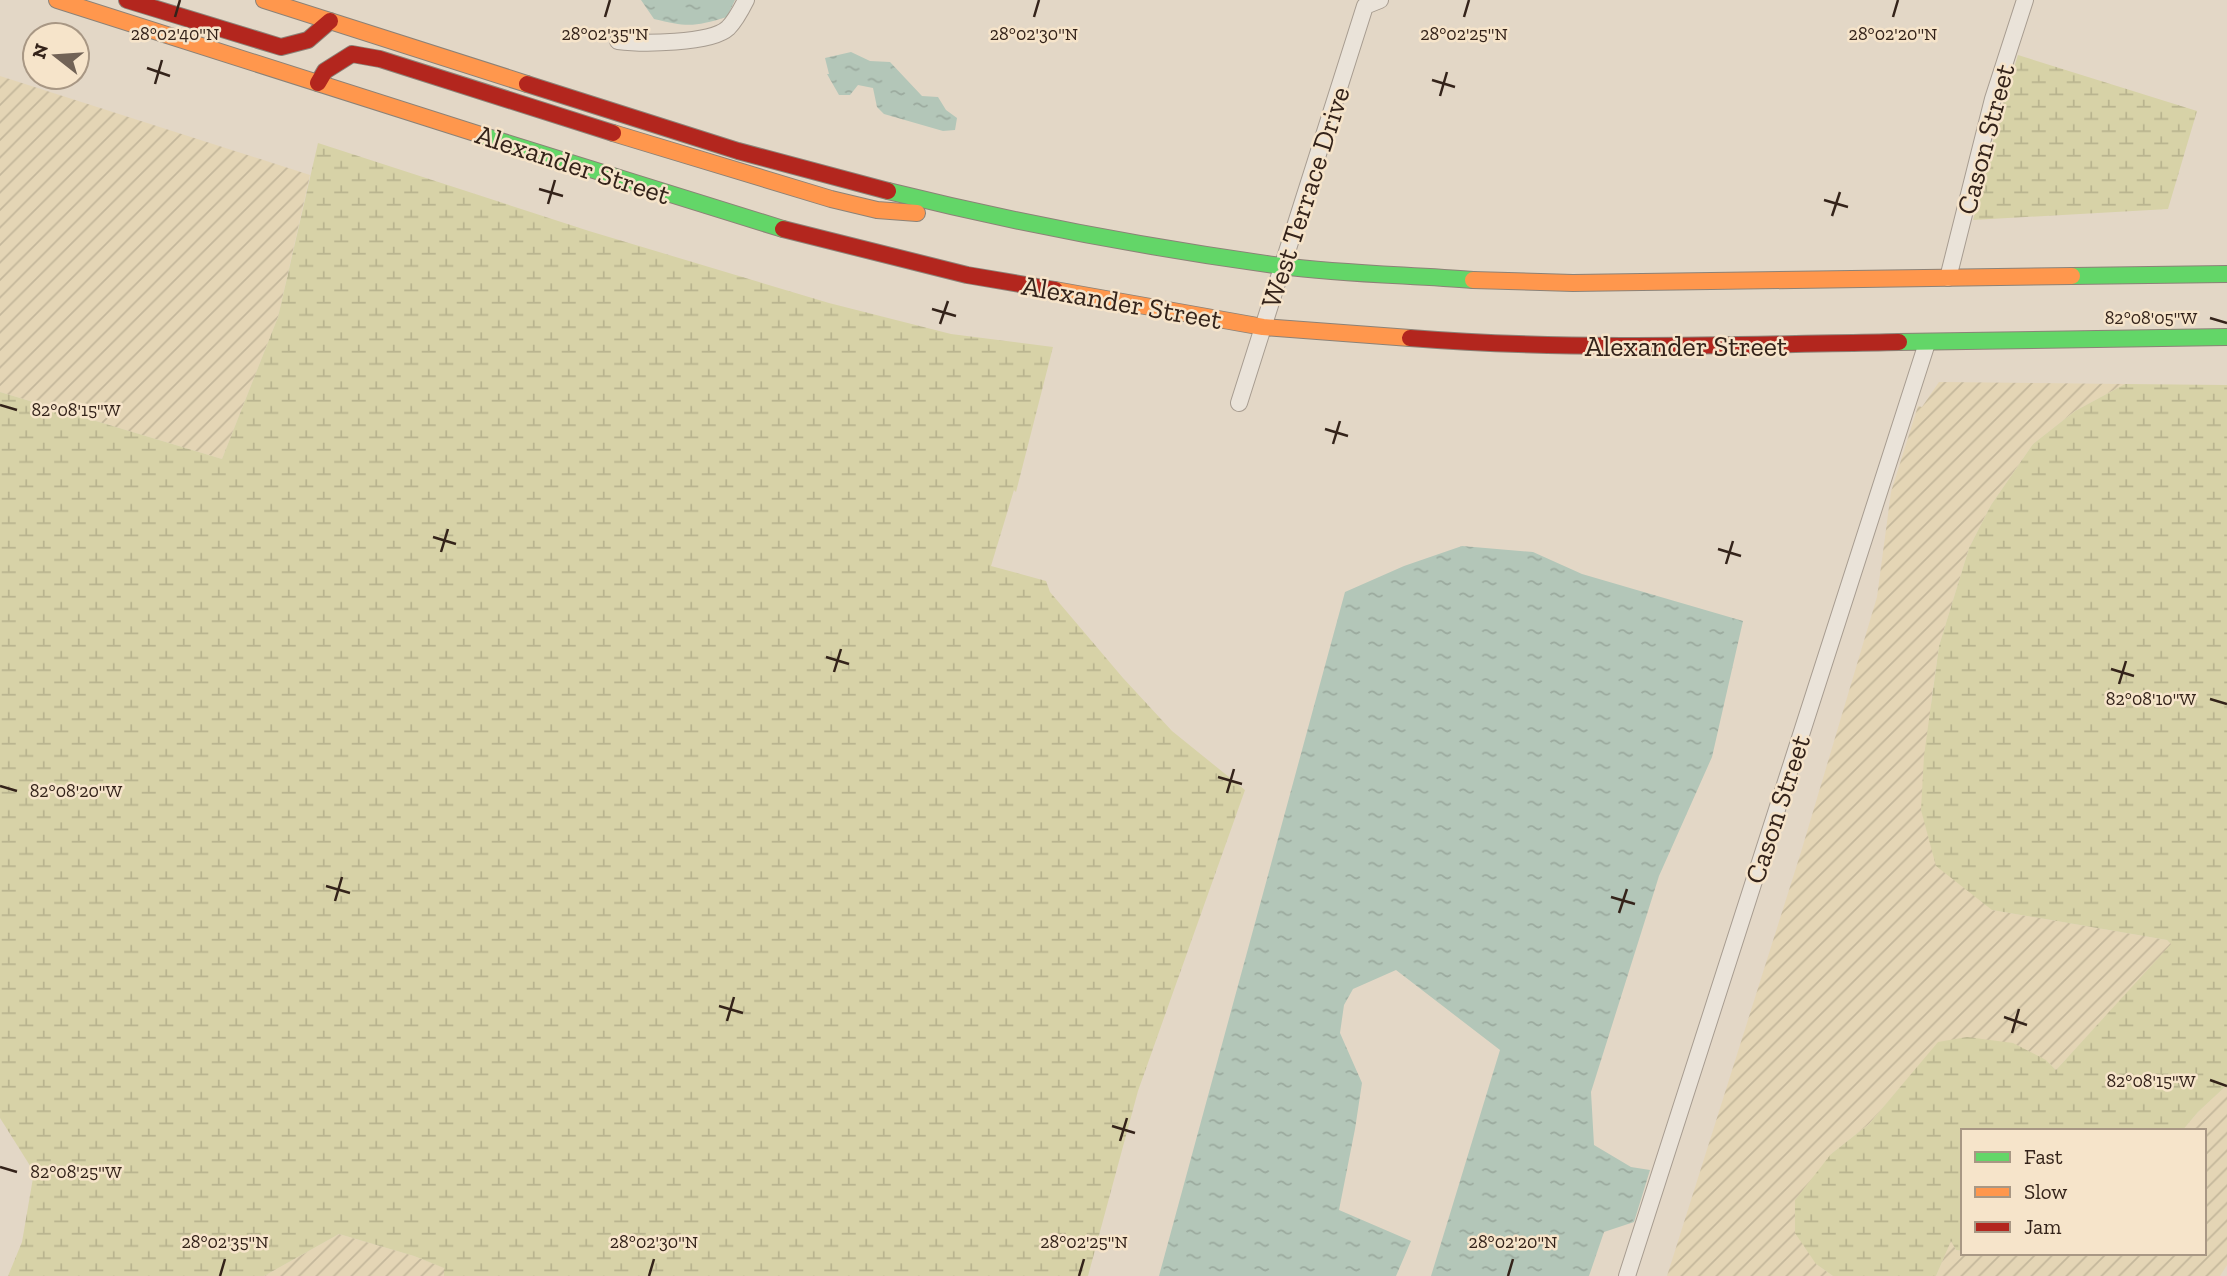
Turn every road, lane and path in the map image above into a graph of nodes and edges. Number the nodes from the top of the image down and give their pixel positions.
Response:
1 (57, 0) edge
2 (127, 0) edge
3 (264, 0) edge
4 (746, 0) edge
5 (1380, 0) edge
6 (2025, 0) edge
7 (330, 21) junction
8 (618, 41) dead end
9 (318, 83) junction
10 (960, 209) junction
11 (1283, 265) junction
12 (2227, 274) edge
13 (1948, 278) junction
14 (1264, 327) junction
15 (2227, 337) edge
16 (1927, 343) junction
17 (1239, 403) dead end
18 (1627, 1276) edge

1 - 9 main road, Alexander Street
2 - 7 main road
3 - 7 main road
4 - 8 street
5 - 11 street, West Terrace Drive
6 - 13 street, Cason Street
7 - 10 main road
9 - 10 main road
9 - 14 main road, Alexander Street
10 - 11 main road
11 - 13 main road
11 - 14 street, West Terrace Drive
12 - 13 main road
14 - 16 main road, Alexander Street
14 - 17 street, West Terrace Drive
15 - 16 main road, Alexander Street
16 - 18 street, Cason Street

